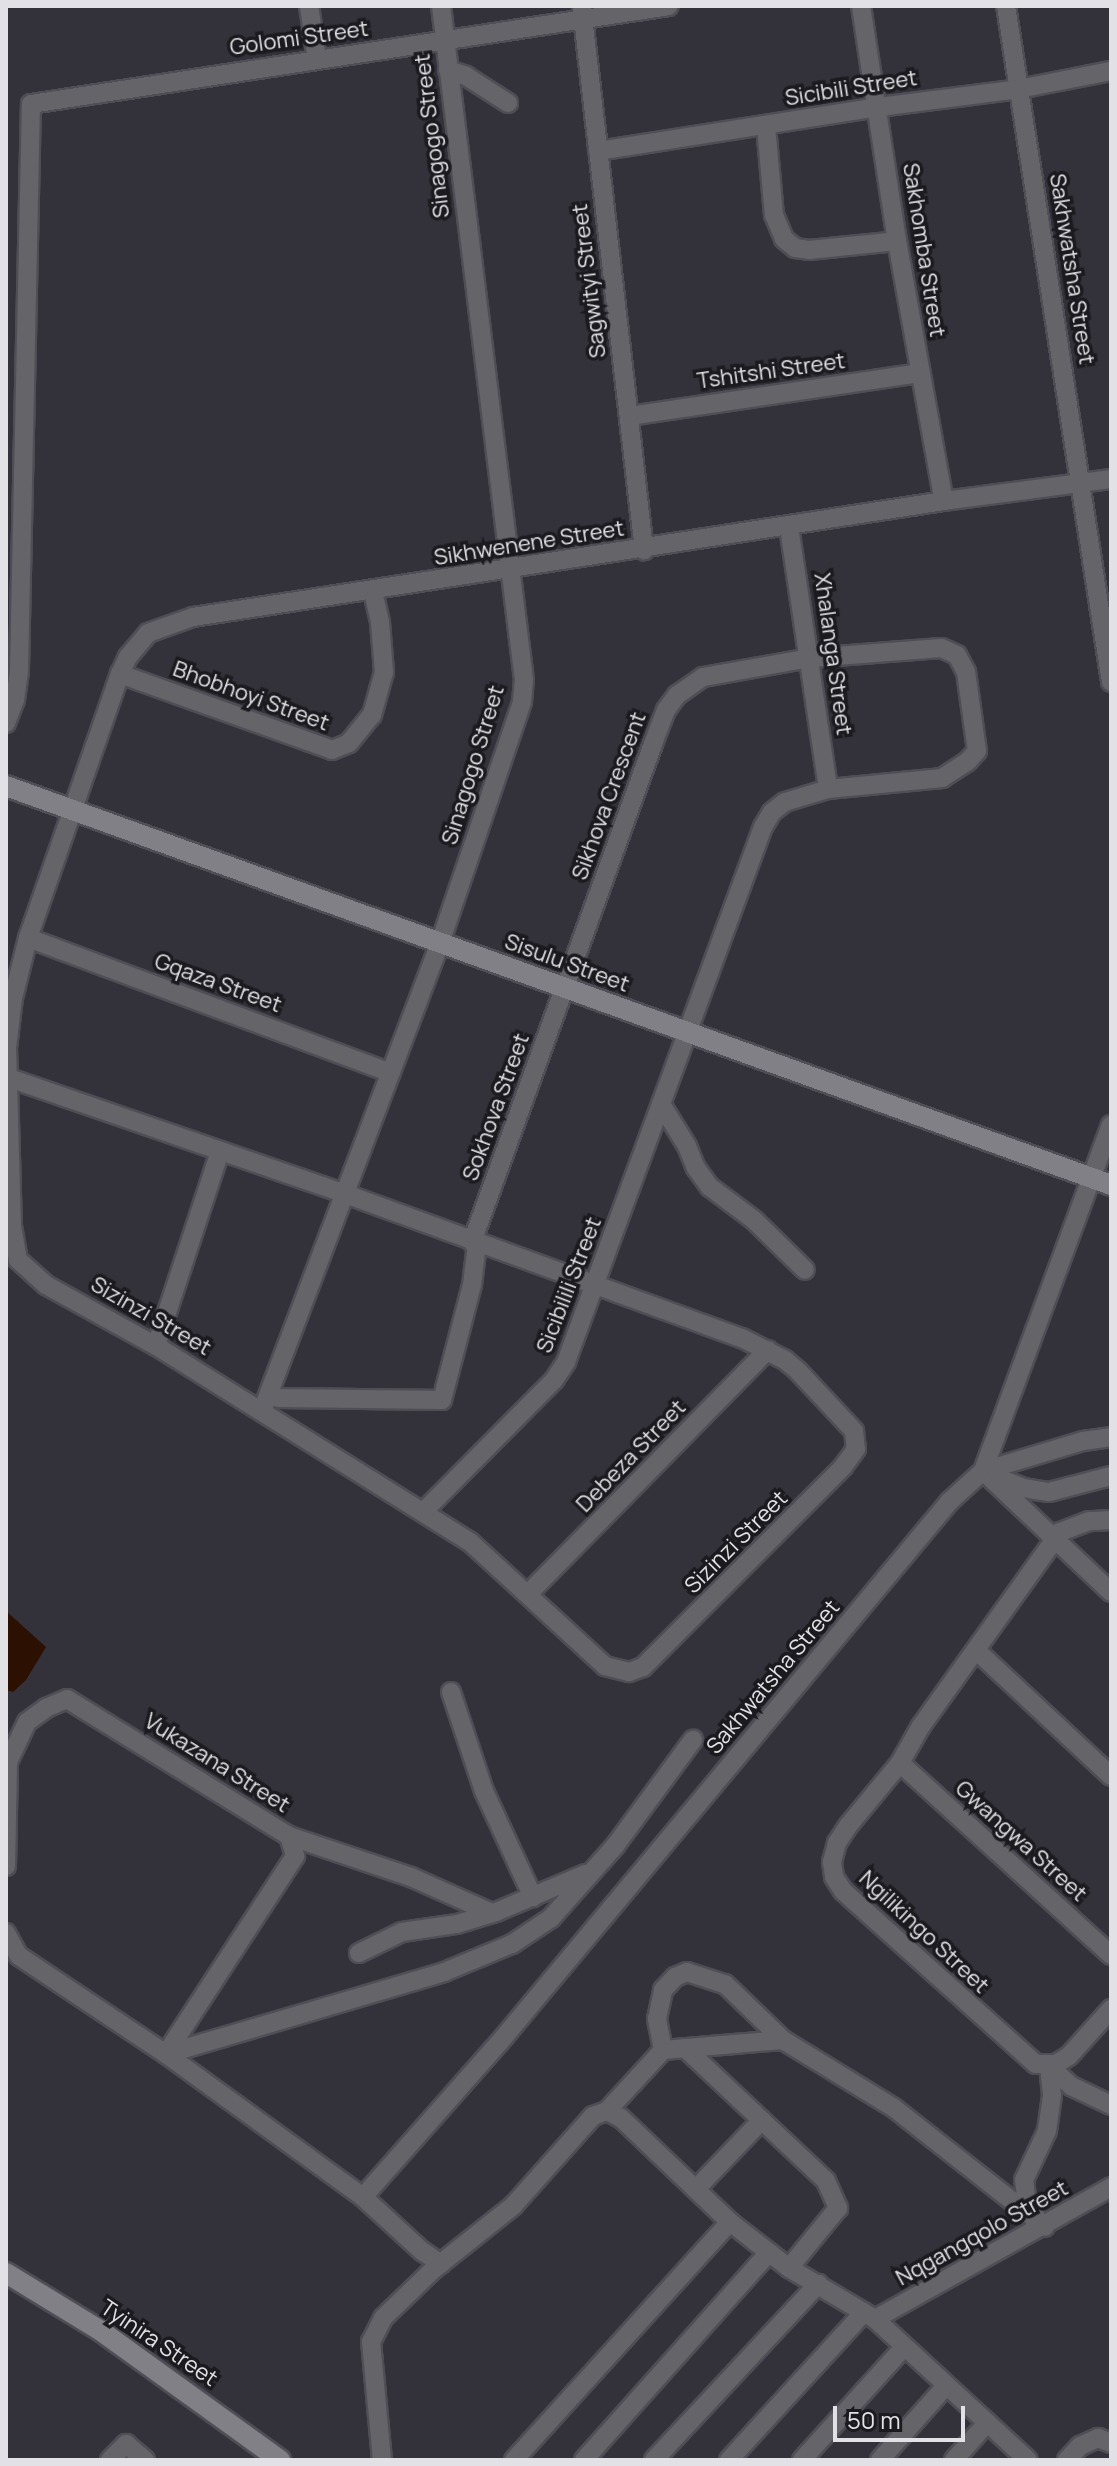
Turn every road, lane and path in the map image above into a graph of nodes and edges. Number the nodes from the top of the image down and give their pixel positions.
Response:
1 (309, 6) edge
2 (441, 6) edge
3 (669, 6) edge
4 (861, 6) edge
5 (1006, 6) edge
6 (582, 12) edge
7 (445, 42) junction
8 (317, 59) junction
9 (448, 70) junction
10 (1111, 71) edge
11 (1019, 89) junction
12 (508, 103) dead end
13 (879, 107) junction
14 (766, 126) junction
15 (598, 151) junction
16 (897, 241) junction
17 (919, 373) junction
18 (629, 416) junction
19 (1111, 479) edge
20 (1082, 482) junction
21 (944, 501) junction
22 (789, 527) junction
23 (644, 550) junction
24 (509, 570) junction
25 (373, 592) junction
26 (810, 658) junction
27 (120, 674) junction
28 (1111, 682) edge
29 (6, 723) edge
30 (6, 786) edge
31 (828, 789) junction
32 (73, 809) junction
33 (28, 938) junction
34 (440, 943) junction
35 (565, 988) junction
36 (688, 1032) junction
37 (391, 1073) junction
38 (9, 1078) junction
39 (661, 1104) junction
40 (1111, 1125) edge
41 (220, 1151) junction
42 (1101, 1182) edge
43 (343, 1193) junction
44 (474, 1243) junction
45 (805, 1270) dead end
46 (596, 1286) junction
47 (156, 1346) junction
48 (768, 1350) junction
49 (278, 1398) dead end
50 (262, 1411) junction
51 (1111, 1437) edge
52 (983, 1471) junction
53 (1111, 1476) edge
54 (424, 1511) junction
55 (1111, 1520) edge
56 (1056, 1541) junction
57 (1111, 1592) edge
58 (528, 1594) junction
59 (977, 1651) junction
60 (451, 1692) dead end
61 (693, 1740) dead end
62 (900, 1763) junction
63 (1111, 1776) edge
64 (289, 1836) junction
65 (6, 1866) edge
66 (597, 1866) junction
67 (533, 1897) junction
68 (492, 1913) junction
69 (6, 1933) edge
70 (359, 1953) dead end
71 (1111, 1955) edge
72 (1111, 2009) edge
73 (783, 2040) junction
74 (685, 2048) junction
75 (663, 2050) junction
76 (166, 2054) junction
77 (1049, 2066) junction
78 (1111, 2105) edge
79 (607, 2111) junction
80 (762, 2120) junction
81 (1111, 2187) edge
82 (696, 2189) junction
83 (363, 2197) junction
84 (730, 2222) junction
85 (1045, 2227) junction
86 (769, 2252) junction
87 (441, 2264) junction
88 (789, 2268) junction
89 (6, 2273) edge
90 (818, 2284) junction
91 (870, 2316) junction
92 (904, 2347) junction
93 (946, 2386) junction
94 (987, 2423) junction
95 (1111, 2443) edge
96 (110, 2460) edge
97 (145, 2460) edge
98 (280, 2460) edge
99 (382, 2460) edge
100 (514, 2460) edge
101 (584, 2460) edge
102 (654, 2460) edge
103 (729, 2460) edge
104 (802, 2460) edge
105 (880, 2460) edge
106 (954, 2460) edge
107 (1028, 2460) edge
108 (1067, 2460) edge

1 - 8 street
2 - 7 street, Sinagogo Street
3 - 6 street, Golomi Street
4 - 13 street, Sakhomba Street
5 - 11 street, Sakhwatsha Street
6 - 7 street, Golomi Street
6 - 15 street, Sagwityi Street
7 - 8 street, Golomi Street
7 - 9 street, Sinagogo Street
8 - 29 street, Golomi Street
9 - 12 street
9 - 24 street, Sinagogo Street
10 - 11 street, Sicibili Street
11 - 13 street, Sicibili Street
11 - 20 street, Sakhwatsha Street
13 - 14 street, Sicibili Street
13 - 16 street, Sakhomba Street
14 - 15 street, Sicibili Street
14 - 16 street
15 - 18 street, Sagwityi Street
16 - 17 street, Sakhomba Street
17 - 18 street, Tshitshi Street
17 - 21 street, Sakhomba Street
18 - 23 street, Sagwityi Street
19 - 20 street, Sikhwenene Street
20 - 21 street, Sikhwenene Street
20 - 28 street, Sakhwatsha Street
21 - 22 street, Sikhwenene Street
22 - 23 street, Sikhwenene Street
22 - 26 street, Xhalanga Street
23 - 24 street, Sikhwenene Street
24 - 25 street, Sikhwenene Street
24 - 34 street, Sinagogo Street
25 - 27 street, Sikhwenene Street
25 - 27 street, Bhobhoyi Street
26 - 31 street, Xhalanga Street
26 - 31 street, Sikhova Crescent
26 - 35 street, Sikhova Crescent
27 - 32 street, Sikhwenene Street
30 - 32 street, Sisulu Street
31 - 36 street, Sikhova Crescent
32 - 33 street, Sizinzi Street
32 - 34 street, Sisulu Street
33 - 37 street, Gqaza Street
33 - 38 street, Sizinzi Street
34 - 35 street, Sisulu Street
34 - 37 street, Sinagogo Street
35 - 36 street, Sisulu Street
35 - 44 street, Sokhova Street
36 - 39 street, Sicibilili Street
36 - 42 street, Sisulu Street
37 - 43 street, Sinagogo Street
38 - 41 street, Sizinzi Street
38 - 47 street, Sizinzi Street
39 - 45 street
39 - 46 street, Sicibilili Street
40 - 42 street, Sakhwatsha Street
41 - 43 street, Sizinzi Street
41 - 47 street
42 - 52 street, Sakhwatsha Street
43 - 44 street, Sizinzi Street
43 - 50 street, Sinagogo Street
44 - 46 street, Sizinzi Street
44 - 49 street, Sokhova Street
46 - 48 street, Sizinzi Street
46 - 54 street, Sicibilili Street
47 - 50 street, Sizinzi Street
48 - 58 street, Debeza Street
48 - 58 street, Sizinzi Street
50 - 54 street, Sizinzi Street
51 - 52 street
52 - 53 street
52 - 56 street
52 - 83 street, Sakhwatsha Street
54 - 58 street, Sizinzi Street
55 - 56 street
56 - 57 street
56 - 59 street, Ngilikingo Street
59 - 62 street, Ngilikingo Street
59 - 63 street
60 - 67 street
61 - 66 street
62 - 71 street, Gwangwa Street
62 - 77 street, Ngilikingo Street
64 - 65 street, Vukazana Street
64 - 68 street
64 - 76 street, Vukazana Street
66 - 67 street
66 - 76 street
67 - 68 street
68 - 70 street
69 - 76 street
72 - 77 street
73 - 74 street
73 - 75 street
73 - 85 street
74 - 75 street
74 - 80 street
75 - 79 street
76 - 83 street
77 - 78 street
77 - 85 street
79 - 82 street
79 - 87 street
80 - 82 street
80 - 88 street
81 - 85 street, Nqgangqolo Street
82 - 84 street
83 - 87 street
84 - 86 street
84 - 100 street
85 - 91 street, Nqgangqolo Street
86 - 88 street
86 - 101 street
87 - 99 street
88 - 90 street
89 - 98 street, Tyinira Street
90 - 91 street
90 - 102 street
91 - 92 street
91 - 103 street, Nqgangqolo Street
92 - 93 street
92 - 104 street
93 - 94 street
93 - 105 street
94 - 106 street
94 - 107 street
95 - 108 street
96 - 97 street

